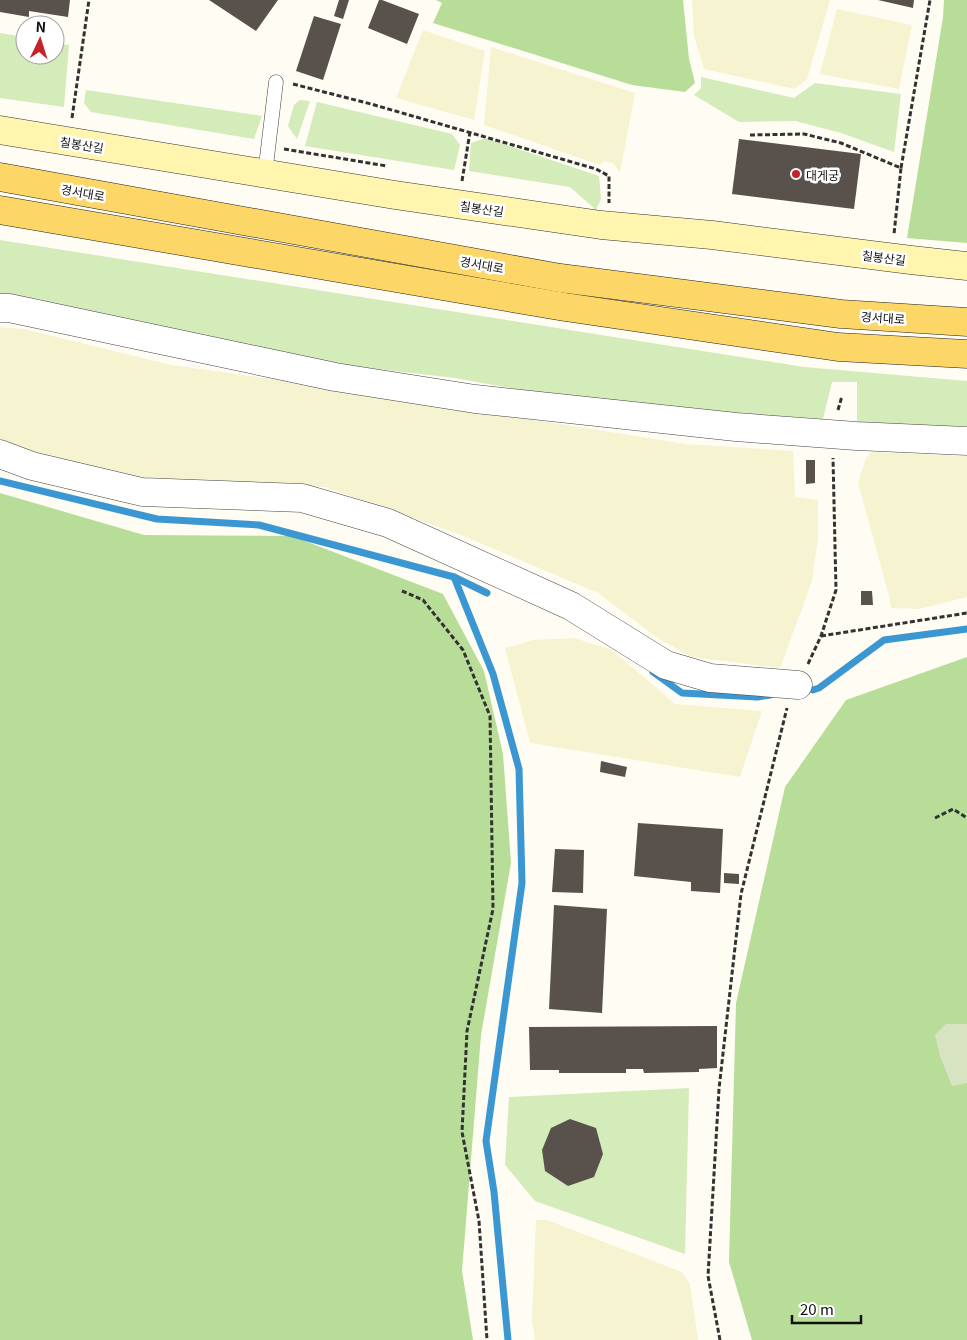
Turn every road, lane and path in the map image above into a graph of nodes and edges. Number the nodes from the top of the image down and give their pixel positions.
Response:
1 (89, 0) edge
2 (930, 0) edge
3 (275, 86) joint
4 (0, 130) edge
5 (470, 132) junction
6 (750, 134) dead end
7 (69, 142) junction
8 (901, 168) junction
9 (265, 174) junction
10 (0, 177) edge
11 (458, 204) junction
12 (0, 210) edge
13 (610, 226) junction
14 (894, 237) dead end
15 (967, 266) edge
16 (0, 308) edge
17 (967, 322) edge
18 (967, 354) edge
19 (967, 441) edge
20 (0, 454) edge
21 (402, 591) dead end
22 (967, 613) edge
23 (821, 636) dead end
24 (798, 685) dead end
25 (935, 818) dead end
26 (967, 818) edge
27 (741, 894) dead end
28 (487, 1340) edge
29 (720, 1340) edge

1 - 7 path
2 - 8 path
3 - 5 path
3 - 9 lane
4 - 7 street, 칠봉산길
5 - 11 path
5 - 13 path
6 - 8 path
7 - 9 street, 칠봉산길
8 - 14 path
9 - 11 street, 칠봉산길
10 - 17 main road, 경서대로
11 - 13 street, 칠봉산길
12 - 18 main road
13 - 15 street, 칠봉산길
16 - 19 street
20 - 24 street
21 - 28 path
22 - 23 path
25 - 26 path
27 - 29 path

